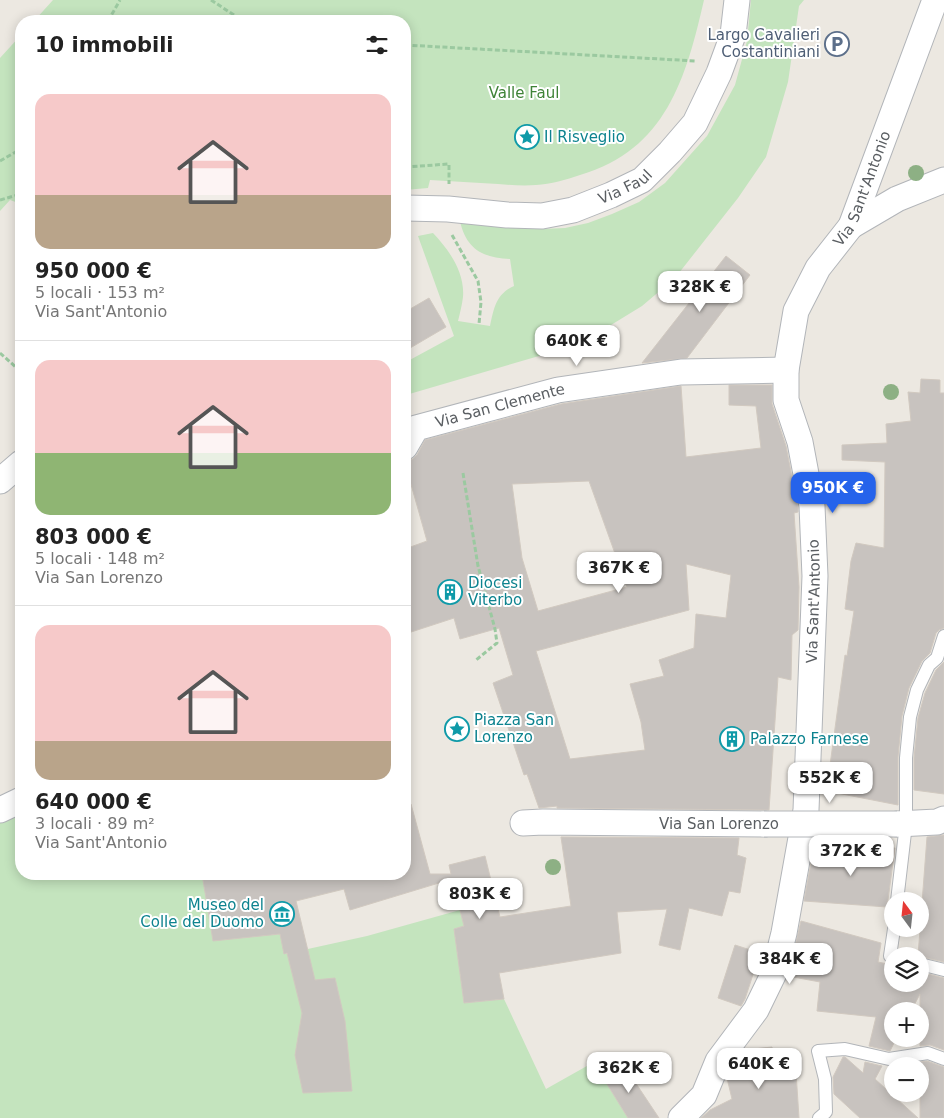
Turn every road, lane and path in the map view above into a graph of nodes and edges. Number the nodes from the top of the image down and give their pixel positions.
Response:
1 (120, 0) edge
2 (211, 0) edge
3 (737, 0) edge
4 (935, 0) edge
5 (111, 15) edge
6 (234, 15) edge
7 (411, 45) edge
8 (699, 52) dead end
9 (697, 61) junction
10 (694, 68) dead end
11 (15, 152) edge
12 (0, 161) edge
13 (944, 180) edge
14 (15, 196) edge
15 (0, 200) edge
16 (411, 208) edge
17 (851, 226) junction
18 (0, 353) edge
19 (15, 366) edge
20 (786, 370) junction
21 (411, 437) edge
22 (15, 468) edge
23 (464, 473) dead end
24 (0, 481) edge
25 (944, 636) edge
26 (476, 660) dead end
27 (15, 803) edge
28 (0, 810) edge
29 (942, 821) edge
30 (523, 824) dead end
31 (901, 824) junction
32 (897, 892) edge
33 (929, 966) edge
34 (944, 970) edge
35 (944, 1059) edge
36 (681, 1118) edge
37 (819, 1118) edge

1 - 5 path
2 - 6 path
3 - 16 street, Via Faul
4 - 17 street, Via Sant'Antonio
7 - 9 path
8 - 9 path
9 - 10 path
11 - 12 path
13 - 17 street
14 - 15 path
17 - 20 street, Via Sant'Antonio
18 - 19 path
20 - 21 street, Via San Clemente
20 - 36 street, Via Sant'Antonio
22 - 24 street
23 - 26 path
25 - 31 lane
27 - 28 street
29 - 31 street, Via San Lorenzo
30 - 31 street, Via San Lorenzo, bridge
31 - 32 lane
33 - 34 lane
35 - 37 lane

